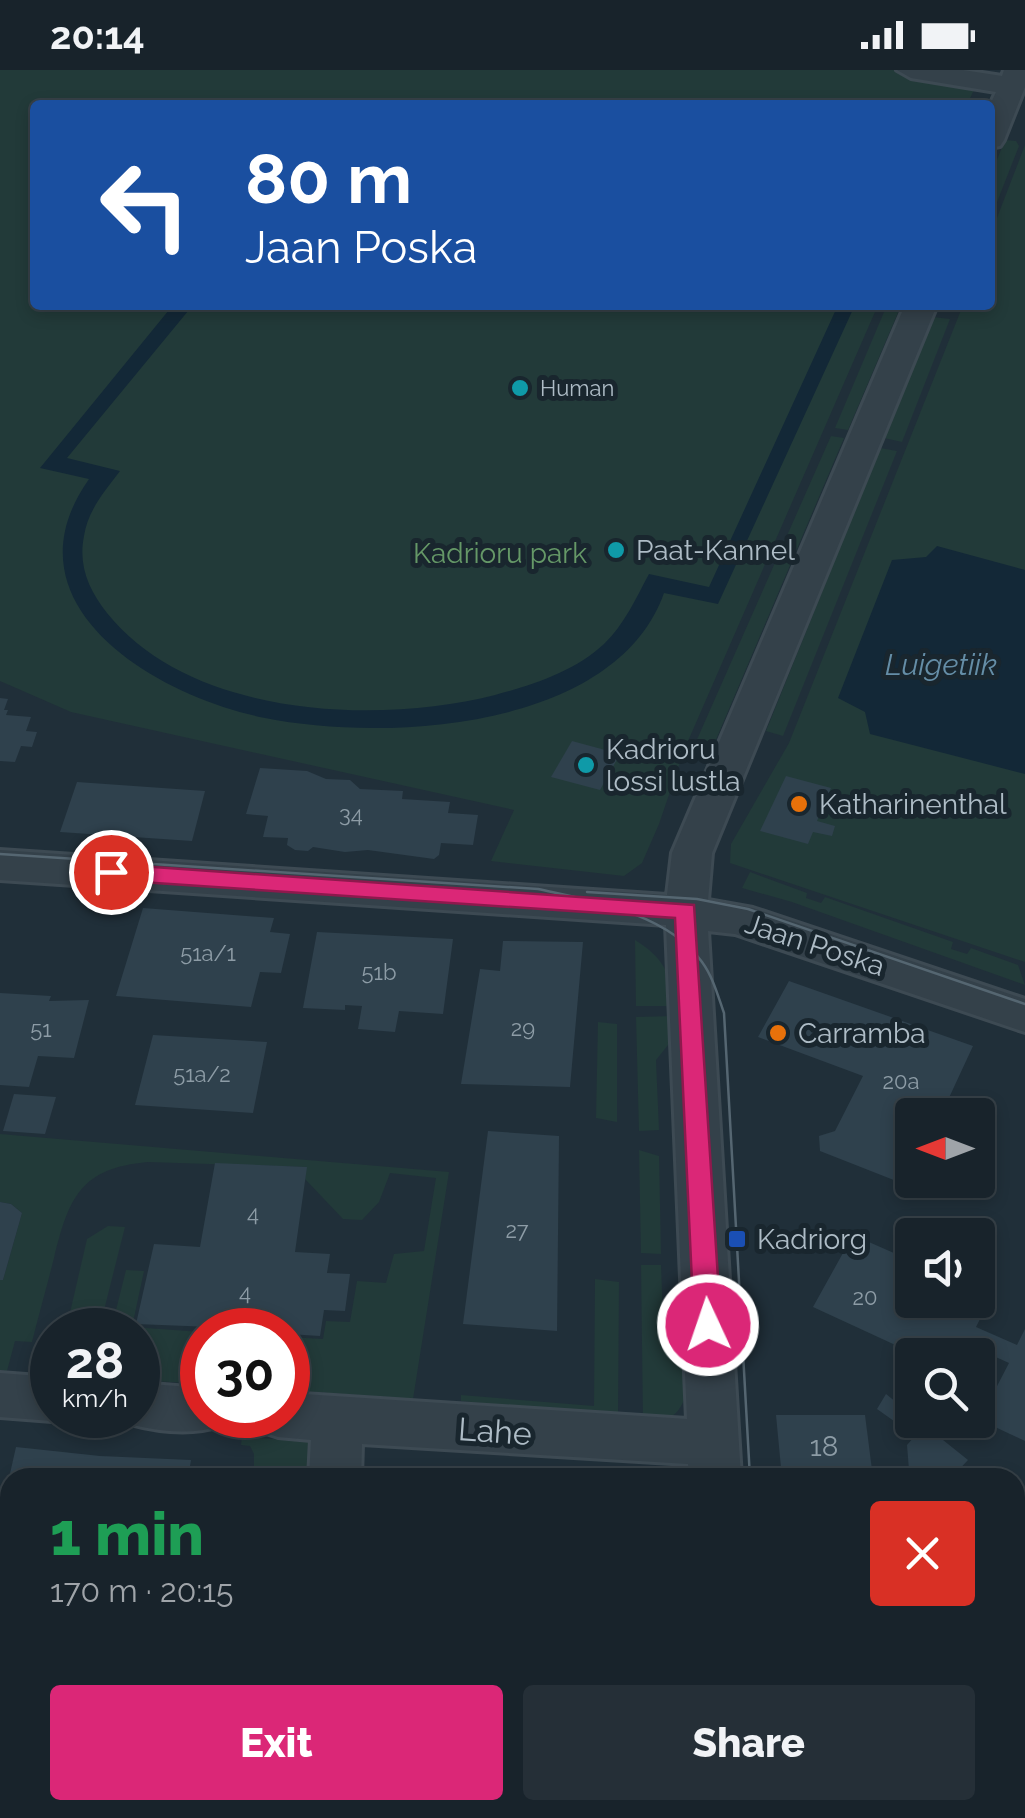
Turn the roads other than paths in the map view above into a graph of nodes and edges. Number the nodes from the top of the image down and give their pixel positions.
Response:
1 (911, 70) edge
2 (1015, 78) edge
3 (995, 128) edge
4 (919, 310) edge
5 (0, 865) edge
6 (686, 911) junction
7 (1025, 1016) edge
8 (0, 1395) edge
9 (30, 1397) edge
10 (310, 1417) edge
11 (338, 1419) junction
12 (714, 1460) edge
13 (336, 1468) edge

1 - 2 street
2 - 3 street
4 - 6 street
5 - 6 street, Jaan Poska
6 - 7 street, Jaan Poska
6 - 12 street
8 - 9 street
10 - 11 street, Lahe
11 - 12 street, Lahe
11 - 13 street

